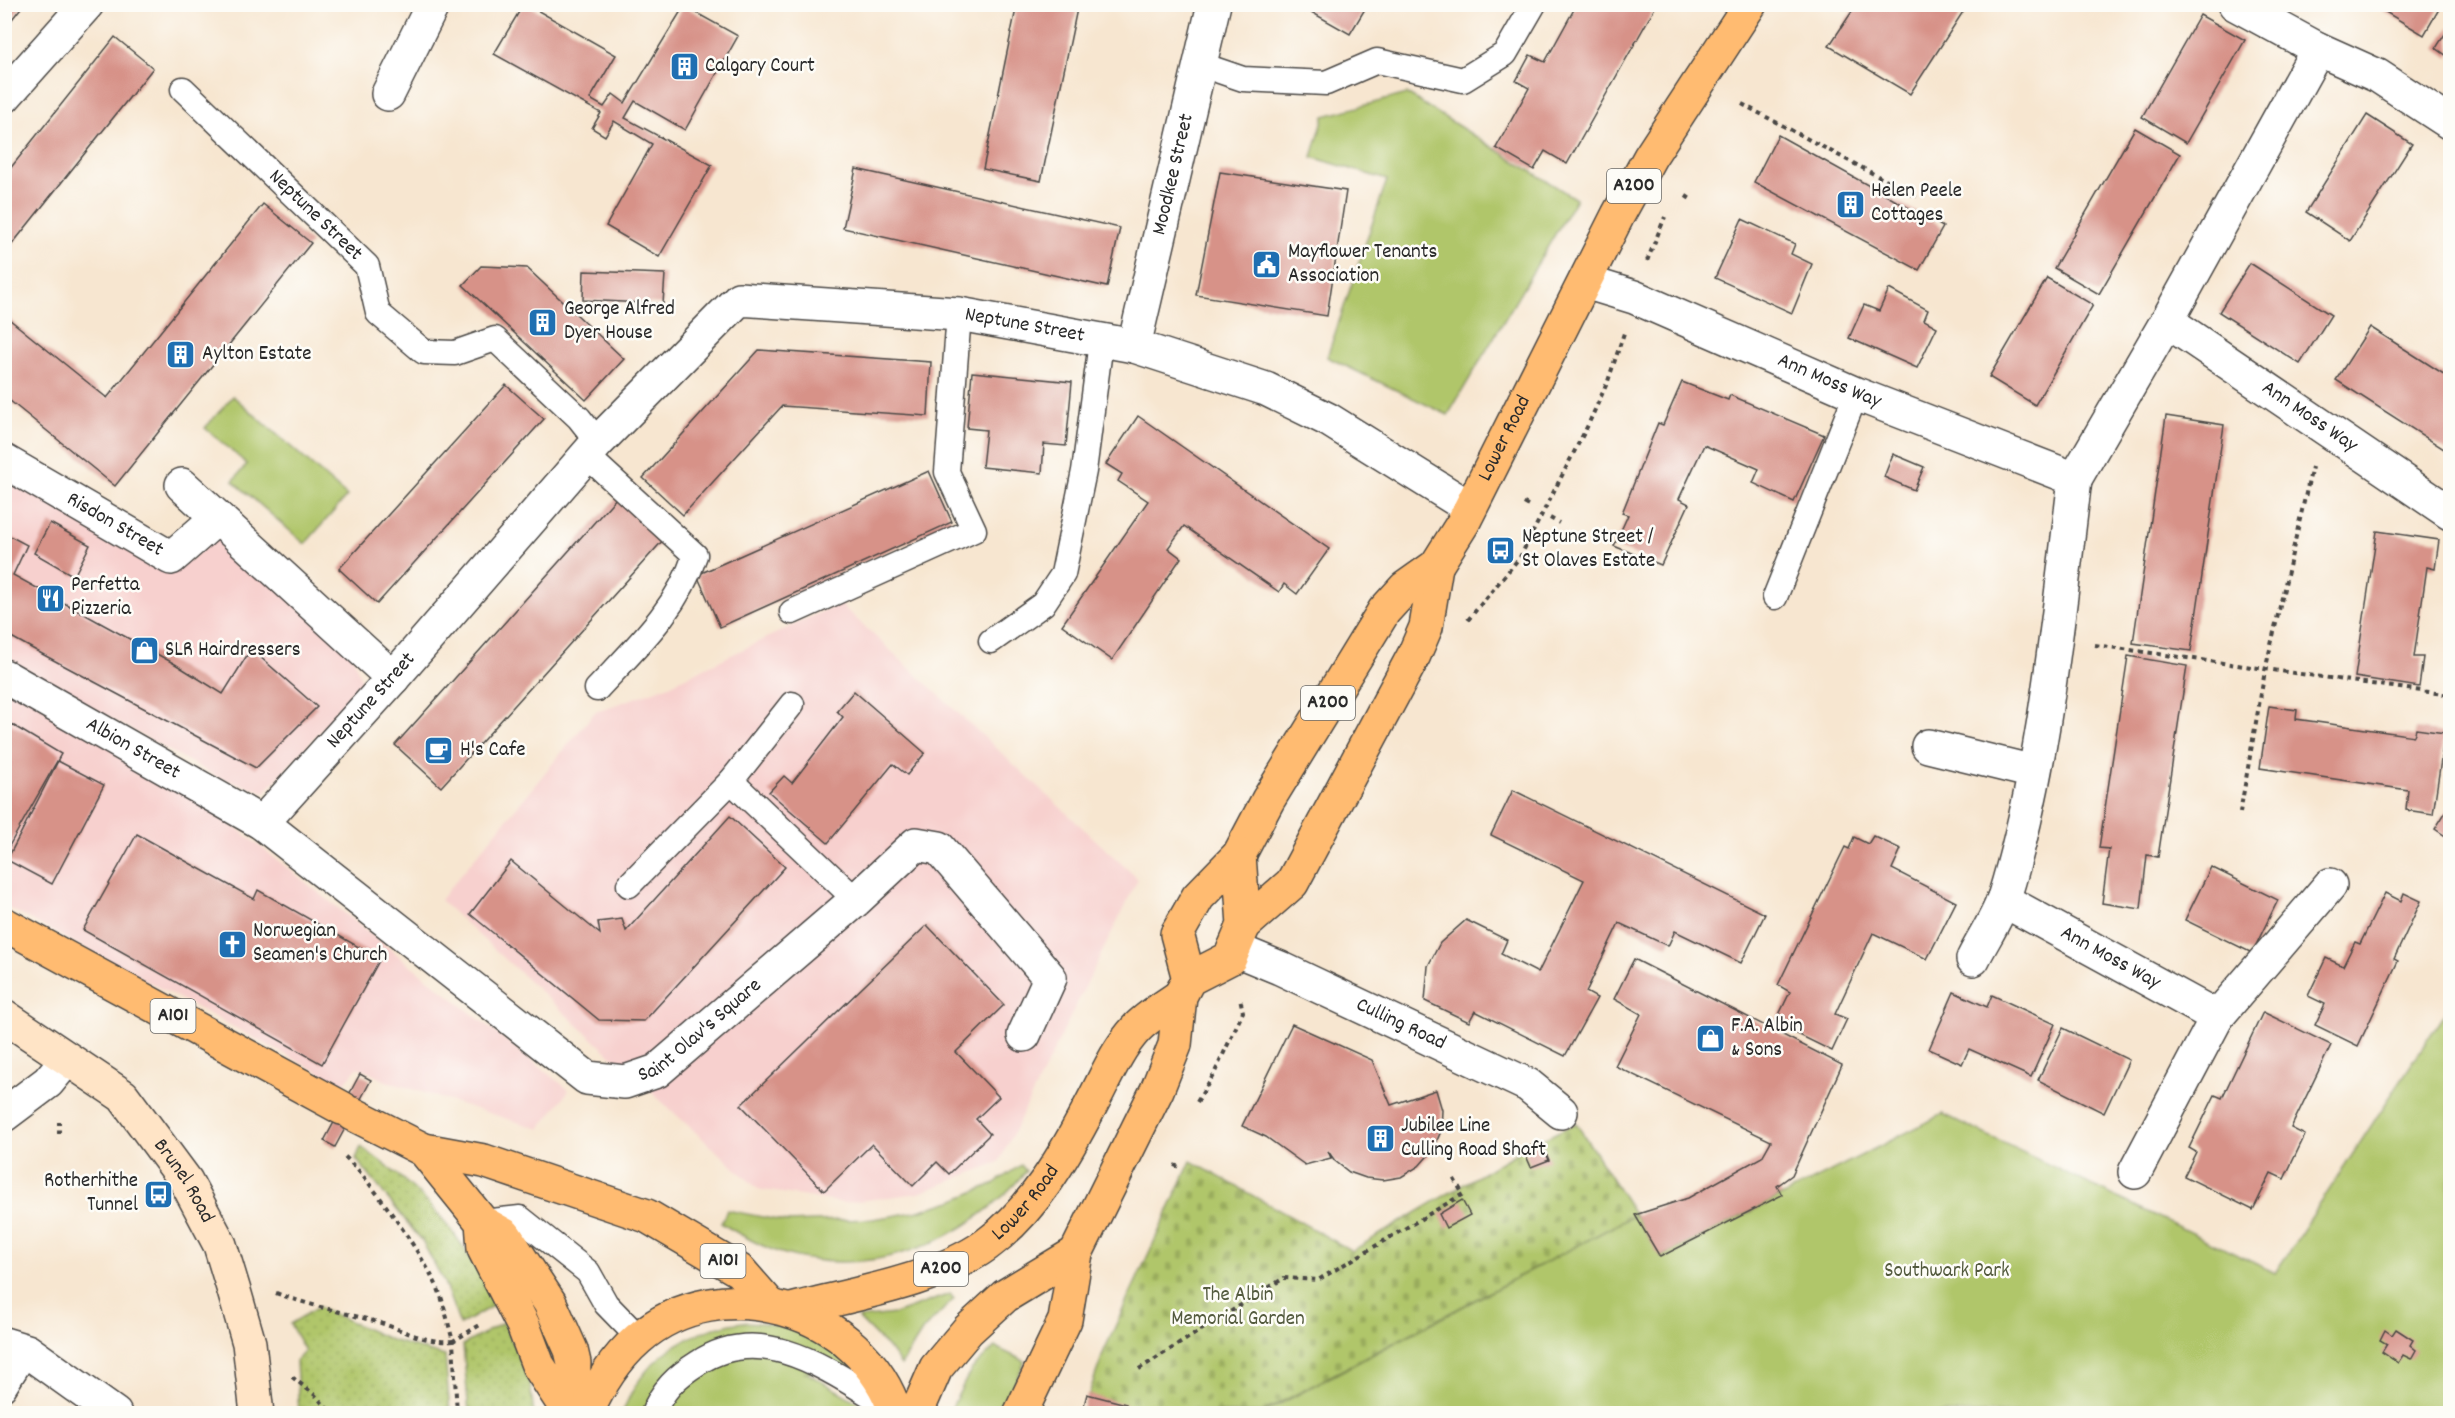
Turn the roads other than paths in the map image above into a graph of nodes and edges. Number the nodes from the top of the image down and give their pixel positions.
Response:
1 (87, 4) edge
2 (433, 4) edge
3 (1214, 4) edge
4 (1534, 4) edge
5 (1750, 4) edge
6 (2235, 4) edge
7 (2318, 49) junction
8 (1202, 65) junction
9 (183, 89) dead end
10 (388, 94) dead end
11 (4, 97) edge
12 (2451, 123) edge
13 (1585, 282) junction
14 (959, 314) junction
15 (2167, 321) junction
16 (1101, 342) junction
17 (1134, 346) junction
18 (1856, 394) junction
19 (593, 449) junction
20 (4, 461) edge
21 (2075, 479) junction
22 (182, 485) dead end
23 (1470, 508) junction
24 (2451, 513) edge
25 (217, 518) junction
26 (1436, 566) junction
27 (1775, 597) dead end
28 (792, 612) dead end
29 (991, 641) dead end
30 (4, 676) edge
31 (393, 678) junction
32 (597, 689) dead end
33 (792, 704) dead end
34 (1928, 746) dead end
35 (2034, 772) junction
36 (731, 782) junction
37 (261, 823) junction
38 (1239, 855) junction
39 (630, 885) dead end
40 (2330, 885) dead end
41 (856, 900) junction
42 (2003, 900) junction
43 (4, 924) edge
44 (1239, 937) junction
45 (1973, 959) dead end
46 (1185, 988) junction
47 (4, 1016) edge
48 (2217, 1017) junction
49 (1024, 1035) dead end
50 (68, 1059) junction
51 (1561, 1112) dead end
52 (4, 1115) edge
53 (424, 1150) junction
54 (2135, 1172) dead end
55 (482, 1222) junction
56 (1076, 1253) junction
57 (781, 1307) junction
58 (639, 1338) junction
59 (16, 1348) edge
60 (4, 1388) edge
61 (902, 1412) edge
62 (115, 1413) edge
63 (257, 1413) edge
64 (571, 1413) edge
65 (586, 1413) edge
66 (653, 1413) edge
67 (1020, 1413) edge

1 - 11 street
2 - 10 street
3 - 8 street, Moodkee Street
4 - 8 lane
5 - 13 main road, Lower Road / A200
6 - 7 street
7 - 12 street
7 - 15 street
8 - 17 street, Moodkee Street
9 - 19 lane, Neptune Street
13 - 18 street, Ann Moss Way
13 - 23 main road, Lower Road / A200
14 - 16 street, Neptune Street
14 - 19 street, Neptune Street
14 - 28 lane
15 - 21 street
15 - 24 street, Ann Moss Way
16 - 17 street, Neptune Street
16 - 29 lane
17 - 23 street, Neptune Street
18 - 21 street, Ann Moss Way
18 - 27 lane
19 - 31 street, Neptune Street
19 - 32 lane
20 - 25 street, Risdon Street
21 - 35 street
22 - 25 street
23 - 26 main road, Lower Road / A200
25 - 31 street
26 - 38 main road, Lower Road / A200
26 - 44 main road, Lower Road
30 - 37 street, Albion Street
31 - 37 street, Neptune Street
33 - 36 lane
34 - 35 street
35 - 42 street
36 - 39 lane
36 - 41 lane
37 - 41 street, Saint Olav's Square
38 - 44 main road
38 - 46 main road, Lower Road / A200
40 - 48 street
41 - 49 street, Saint Olav's Square
42 - 45 street
42 - 48 street, Ann Moss Way
43 - 53 main road, A101
44 - 46 main road, Lower Road / A200
44 - 51 street, Culling Road
46 - 56 main road, Lower Road / A200
46 - 57 main road, Lower Road / A200
47 - 50 main road, Brunel Road
48 - 54 street
50 - 52 street
50 - 63 main road, Brunel Road
53 - 55 main road, A101
53 - 57 main road, A101
55 - 58 lane
55 - 64 main road
56 - 61 main road
56 - 67 main road, Lower Road
57 - 58 main road
57 - 61 main road
58 - 65 main road
59 - 60 lane
59 - 62 street
61 - 66 lane

